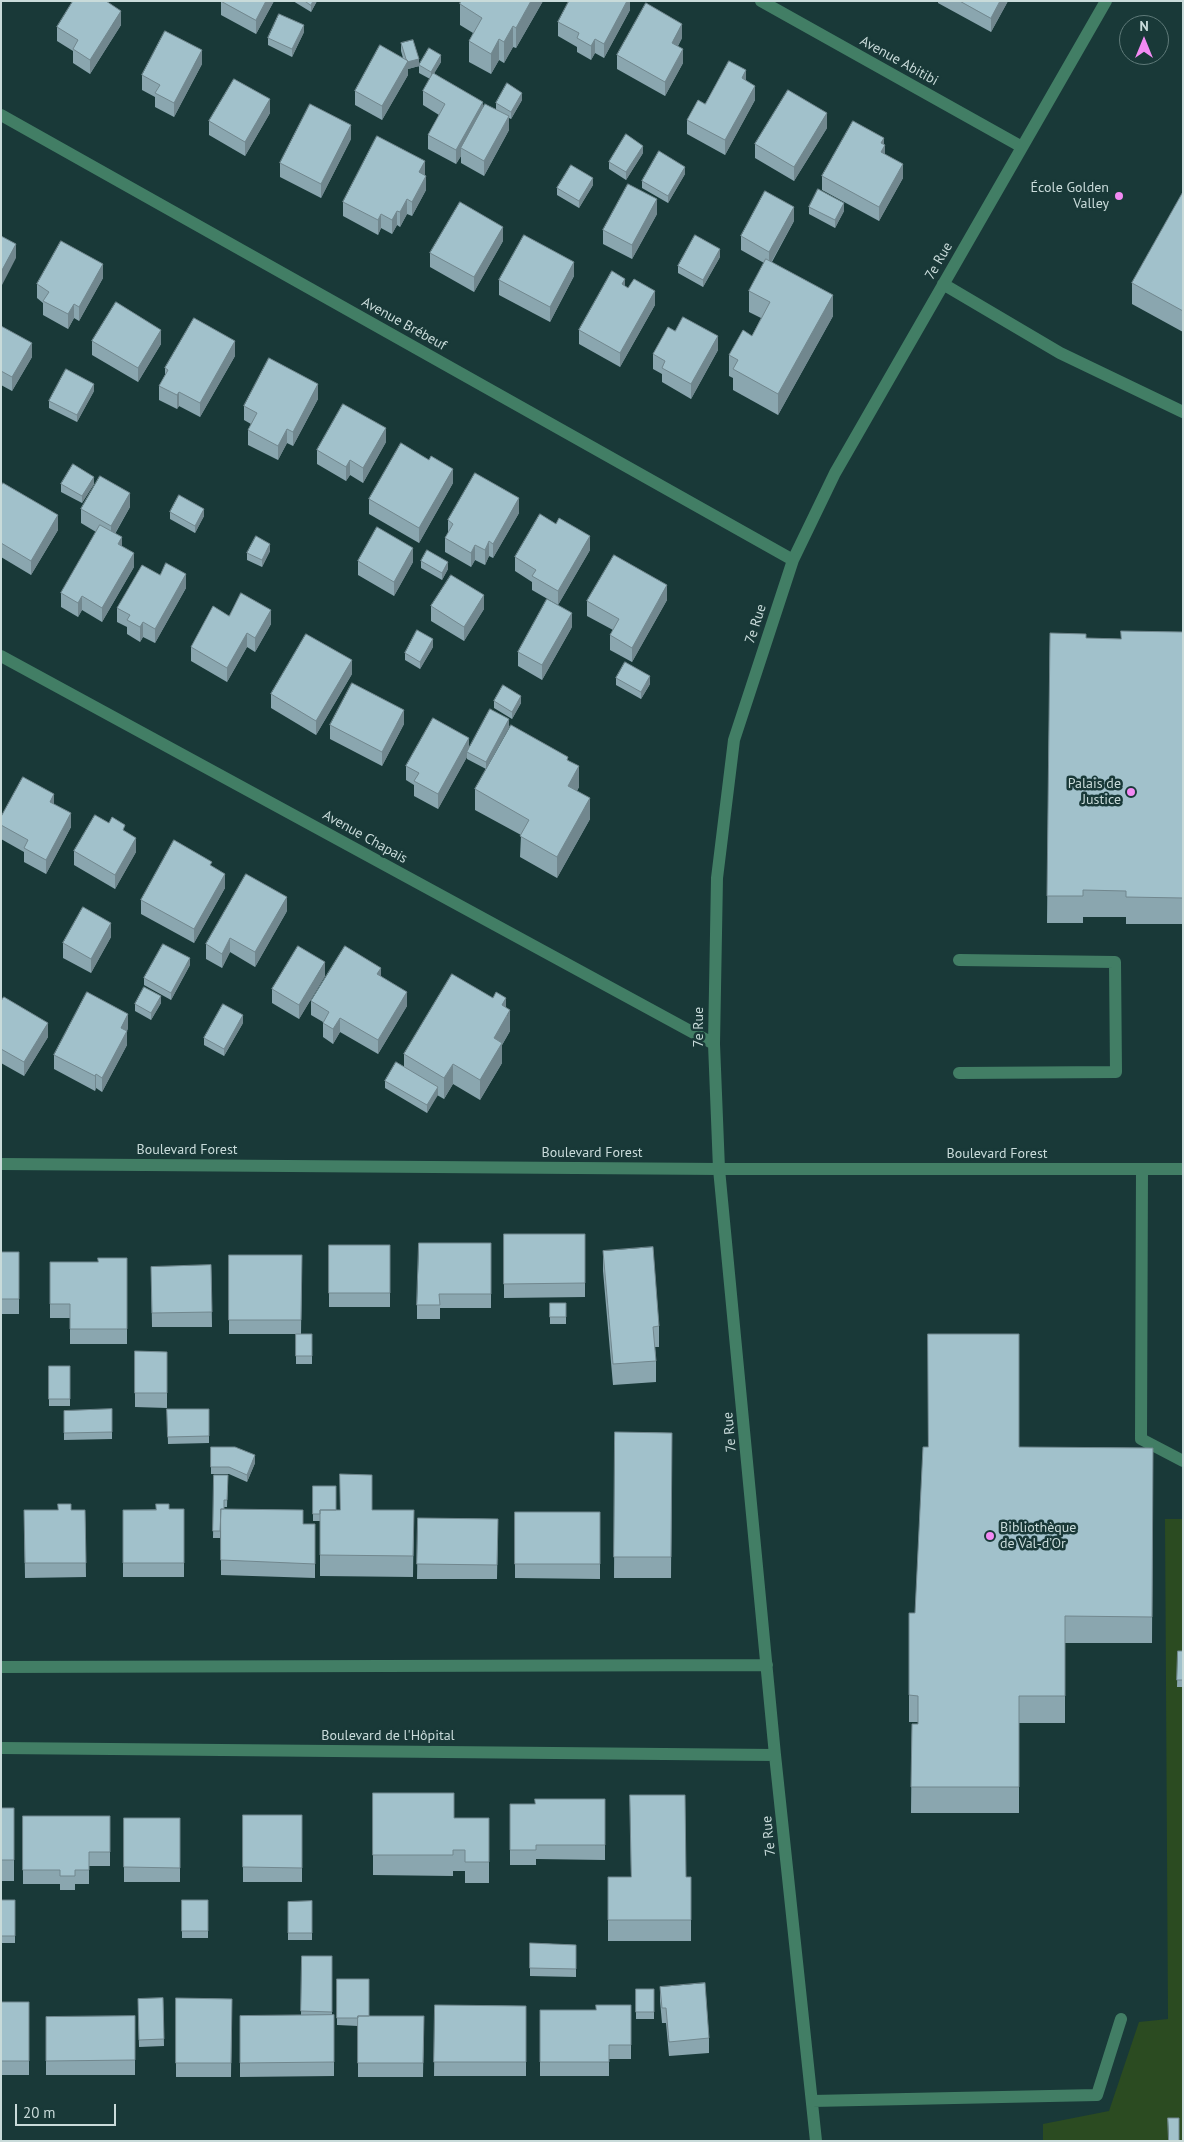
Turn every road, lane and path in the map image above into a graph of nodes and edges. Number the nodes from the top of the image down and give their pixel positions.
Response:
1 (761, 1) edge
2 (1106, 1) edge
3 (1, 115) edge
4 (1022, 147) junction
5 (944, 284) junction
6 (1183, 412) edge
7 (792, 560) junction
8 (1, 656) edge
9 (959, 960) dead end
10 (714, 1044) junction
11 (959, 1073) dead end
12 (1, 1164) edge
13 (719, 1169) junction
14 (1142, 1169) junction
15 (1183, 1169) edge
16 (1183, 1461) edge
17 (767, 1665) junction
18 (1, 1667) edge
19 (1, 1748) edge
20 (776, 1755) junction
21 (1121, 2019) dead end
22 (812, 2101) junction
23 (816, 2141) edge

1 - 4 street, Avenue Abitibi
2 - 4 street, 7e Rue
3 - 7 street, Avenue Brébeuf
4 - 5 street, 7e Rue
5 - 6 street
5 - 7 street, 7e Rue
7 - 10 street, 7e Rue
8 - 10 street, Avenue Chapais
9 - 11 street
10 - 13 street, 7e Rue
12 - 13 street, Boulevard Forest
13 - 14 street, Boulevard Forest
13 - 17 street, 7e Rue
14 - 15 street, Boulevard Forest
14 - 16 street
17 - 18 street
17 - 20 street, 7e Rue
19 - 20 street, Boulevard de l'Hôpital
20 - 22 street, 7e Rue
21 - 22 street
22 - 23 street, 7e Rue

